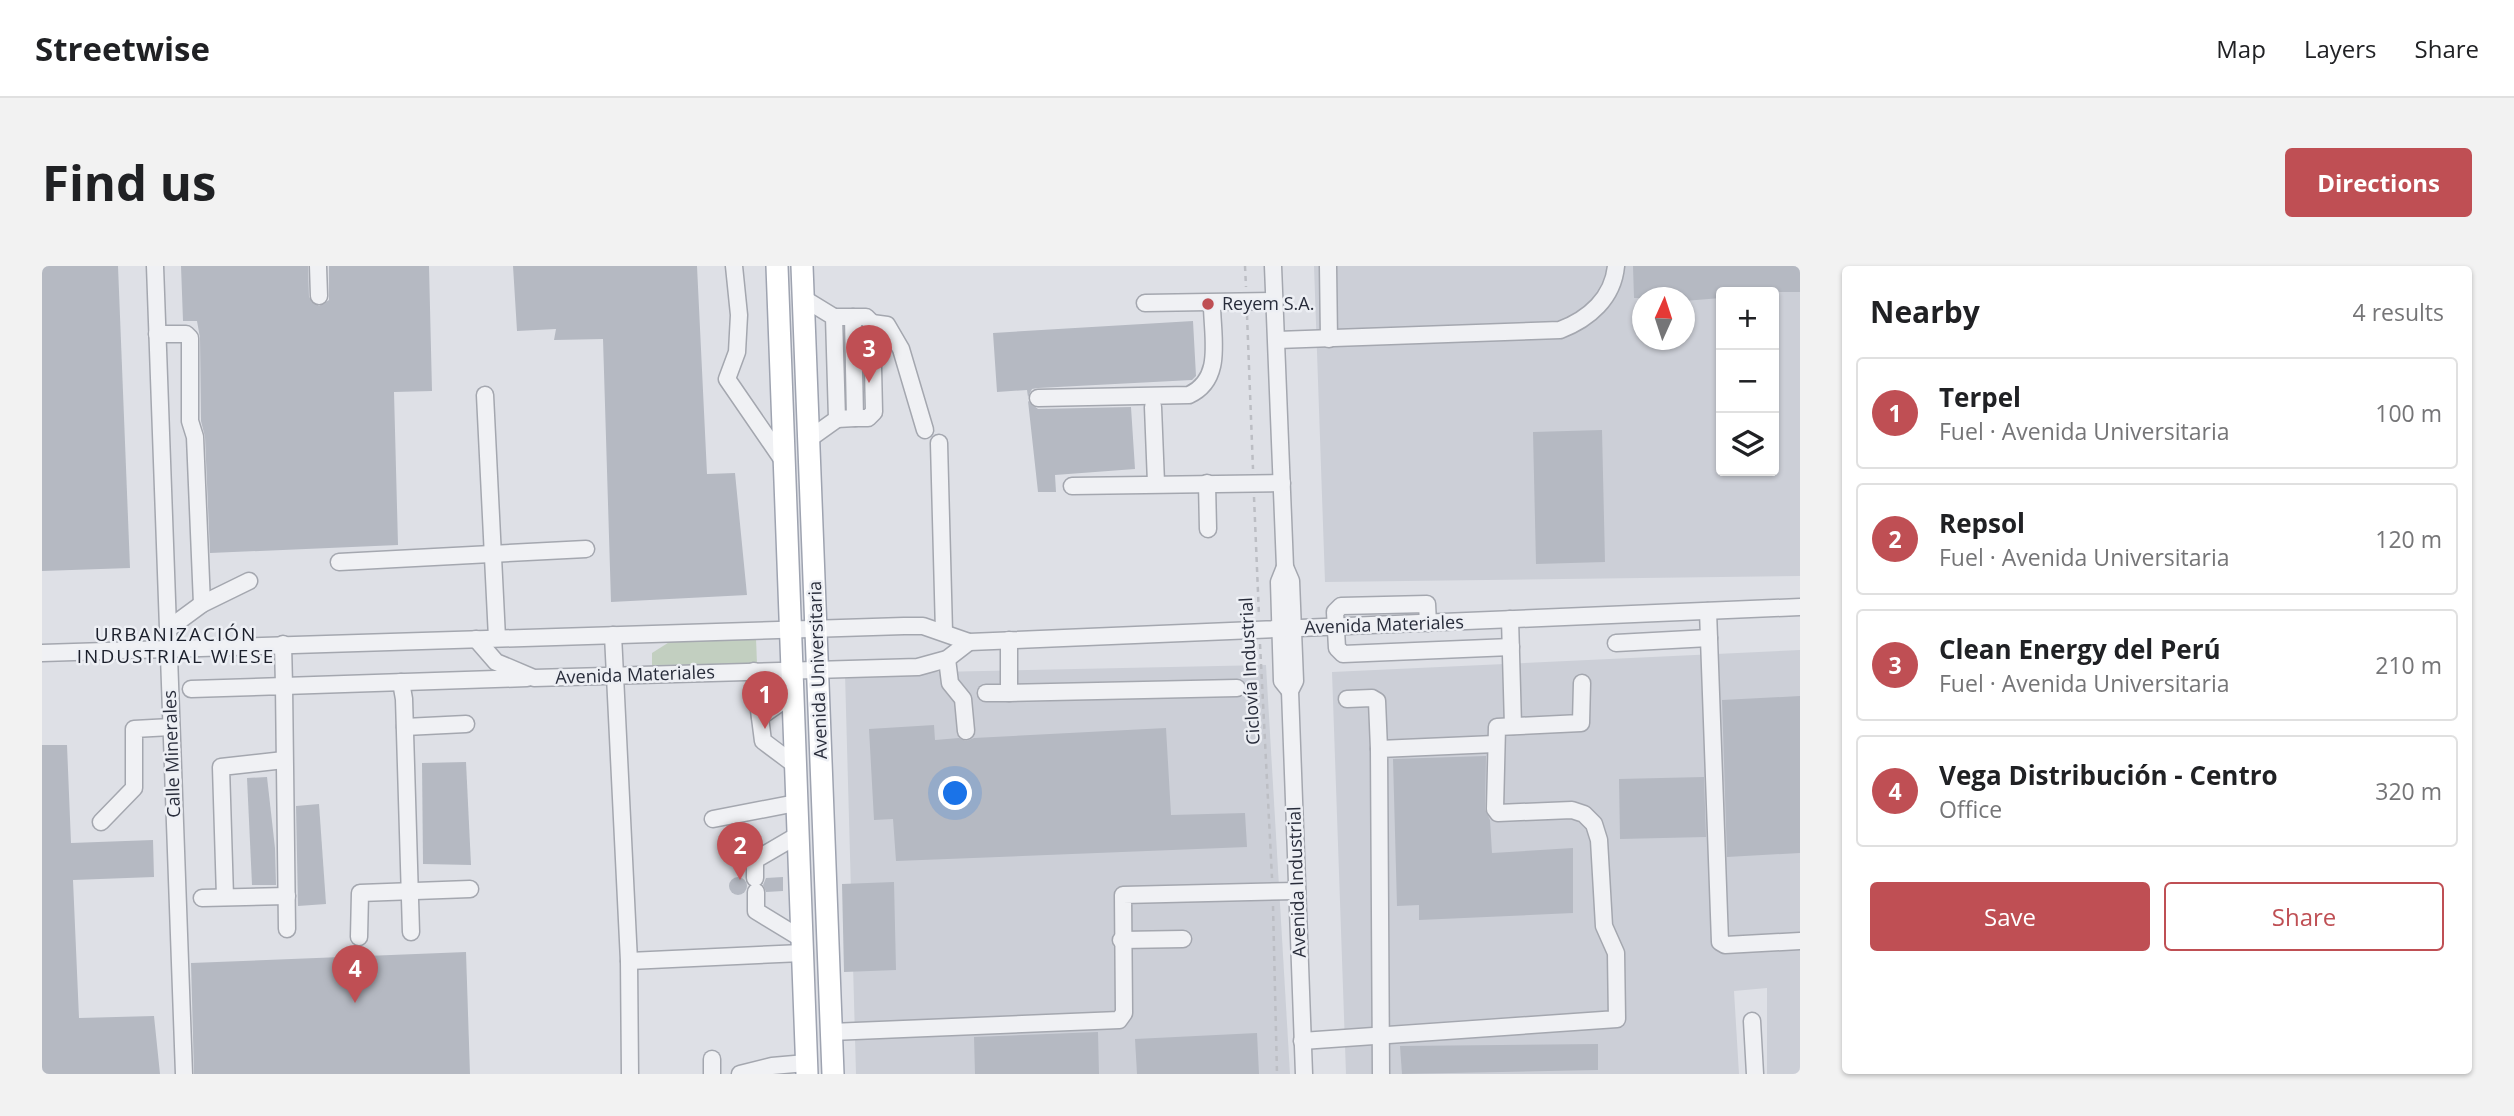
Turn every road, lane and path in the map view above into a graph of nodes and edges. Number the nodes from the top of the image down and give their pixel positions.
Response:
1 (155, 266) edge
2 (318, 266) edge
3 (734, 266) edge
4 (777, 266) edge
5 (802, 266) edge
6 (1245, 266) edge
7 (1273, 266) edge
8 (1328, 266) edge
9 (1616, 266) edge
10 (319, 296) dead end
11 (803, 298) junction
12 (1275, 301) junction
13 (1145, 303) dead end
14 (1247, 303) junction
15 (1212, 304) junction
16 (834, 317) junction
17 (853, 317) junction
18 (872, 323) junction
19 (157, 334) junction
20 (1329, 339) junction
21 (1277, 340) junction
22 (485, 395) dead end
23 (1038, 398) dead end
24 (1153, 407) dead end
25 (855, 418) junction
26 (837, 419) junction
27 (925, 430) dead end
28 (783, 439) junction
29 (809, 439) junction
30 (939, 443) dead end
31 (784, 462) junction
32 (1208, 483) junction
33 (1282, 483) junction
34 (1156, 484) junction
35 (1254, 484) junction
36 (1072, 486) dead end
37 (1208, 529) dead end
38 (586, 549) dead end
39 (494, 553) junction
40 (339, 562) dead end
41 (249, 581) dead end
42 (202, 604) junction
43 (1368, 606) junction
44 (1800, 607) edge
45 (1708, 611) junction
46 (1510, 620) junction
47 (1429, 623) junction
48 (1369, 625) junction
49 (1334, 627) junction
50 (168, 629) junction
51 (816, 629) junction
52 (1287, 629) junction
53 (790, 630) junction
54 (1260, 630) junction
55 (944, 632) junction
56 (613, 635) junction
57 (497, 638) junction
58 (1709, 638) junction
59 (476, 639) junction
60 (1009, 640) junction
61 (968, 642) junction
62 (1616, 643) dead end
63 (283, 644) junction
64 (1510, 647) junction
65 (168, 649) junction
66 (42, 653) edge
67 (947, 660) junction
68 (792, 670) junction
69 (818, 670) junction
70 (754, 671) junction
71 (615, 675) junction
72 (534, 678) junction
73 (401, 682) junction
74 (1582, 683) dead end
75 (285, 686) junction
76 (1237, 688) dead end
77 (191, 689) dead end
78 (1009, 693) junction
79 (793, 694) junction
80 (986, 694) dead end
81 (1347, 699) dead end
82 (760, 717) junction
83 (466, 723) dead end
84 (1513, 726) junction
85 (171, 727) junction
86 (405, 727) junction
87 (966, 731) dead end
88 (1495, 744) junction
89 (1379, 749) junction
90 (284, 760) junction
91 (795, 765) junction
92 (796, 803) junction
93 (713, 819) dead end
94 (101, 822) dead end
95 (798, 835) junction
96 (470, 890) dead end
97 (1272, 891) junction
98 (1297, 891) junction
99 (410, 892) junction
100 (287, 896) junction
101 (225, 897) junction
102 (202, 898) dead end
103 (287, 929) dead end
104 (411, 932) dead end
105 (359, 937) dead end
106 (1183, 939) dead end
107 (1121, 940) junction
108 (1800, 940) edge
109 (802, 946) junction
110 (629, 961) junction
111 (1752, 1021) dead end
112 (831, 1036) junction
113 (1382, 1036) junction
114 (806, 1041) junction
115 (1302, 1041) junction
116 (807, 1068) edge
117 (184, 1074) edge
118 (630, 1074) edge
119 (740, 1074) edge
120 (833, 1074) edge
121 (1277, 1074) edge
122 (1304, 1074) edge
123 (1381, 1074) edge
124 (1755, 1074) edge

1 - 19 street, Calle Minerales
2 - 10 street
3 - 31 street
4 - 28 main road, Avenida Universitaria
5 - 11 main road, Avenida Universitaria
6 - 14 path, Ciclovía Industrial
7 - 12 street, Avenida Industrial
8 - 20 street
9 - 20 street
11 - 16 street
11 - 29 main road, Avenida Universitaria
12 - 14 street
12 - 21 street, Avenida Industrial
13 - 15 street
14 - 15 street
14 - 35 path, Ciclovía Industrial
15 - 23 street
16 - 17 street
16 - 26 street
17 - 18 street
17 - 25 street
18 - 25 street
18 - 27 street
19 - 42 street
19 - 50 street, Calle Minerales
20 - 21 street
21 - 33 street, Avenida Industrial
22 - 39 street
24 - 34 street
25 - 26 street
26 - 29 street
28 - 29 main road
28 - 31 main road, Avenida Universitaria
29 - 51 main road, Avenida Universitaria
30 - 55 street
31 - 53 main road, Avenida Universitaria
32 - 34 street
32 - 35 street
32 - 37 street
33 - 35 street
33 - 52 street, Avenida Industrial
34 - 36 street
35 - 54 path, Ciclovía Industrial
38 - 39 street
39 - 40 street
39 - 57 street
41 - 42 street
42 - 50 street
43 - 47 street
43 - 48 street
43 - 49 street
44 - 45 street, Avenida Materiales
45 - 46 street, Avenida Materiales
45 - 58 street
46 - 47 street, Avenida Materiales
46 - 64 street
47 - 48 street, Avenida Materiales
48 - 49 street, Avenida Materiales
49 - 52 street, Avenida Materiales
49 - 64 street
50 - 65 street, Calle Minerales
51 - 53 street, Avenida Materiales
51 - 55 street, Avenida Materiales
51 - 69 main road, Avenida Universitaria
52 - 54 street, Avenida Materiales
52 - 98 street, Avenida Industrial
53 - 56 street, Avenida Materiales
53 - 68 main road, Avenida Universitaria
54 - 60 street, Avenida Materiales
54 - 97 path, Ciclovía Industrial
55 - 61 street, Avenida Materiales
56 - 57 street, Avenida Materiales
56 - 71 street
57 - 59 street, Avenida Materiales
58 - 62 street
58 - 108 street
59 - 63 street, Avenida Materiales
59 - 72 street, Avenida Materiales
60 - 61 street, Avenida Materiales
60 - 78 street
61 - 67 street, Avenida Materiales
63 - 65 street, Avenida Materiales
63 - 75 street
64 - 84 street
65 - 66 street, Avenida Materiales
65 - 85 street, Calle Minerales
67 - 69 street, Avenida Materiales
67 - 87 street
68 - 69 street, Avenida Materiales
68 - 70 street, Avenida Materiales
68 - 79 main road, Avenida Universitaria
69 - 112 main road, Avenida Universitaria
70 - 71 street, Avenida Materiales
70 - 82 street
71 - 72 street, Avenida Materiales
71 - 110 street
72 - 73 street
73 - 75 street
73 - 86 street
74 - 84 street
75 - 77 street
75 - 90 street
76 - 78 street
78 - 80 street
79 - 82 street
79 - 91 main road, Avenida Universitaria
81 - 89 street
82 - 91 street
83 - 86 street
84 - 88 street
85 - 94 street
85 - 117 street, Calle Minerales
86 - 99 street
88 - 89 street
88 - 113 street
89 - 113 street
90 - 100 street
90 - 101 street
91 - 92 main road, Avenida Universitaria
92 - 93 street
92 - 95 main road, Avenida Universitaria
95 - 109 main road, Avenida Universitaria
95 - 109 street
96 - 99 street
97 - 98 street
97 - 107 street
97 - 121 path, Ciclovía Industrial
98 - 115 street, Avenida Industrial
99 - 104 street
99 - 105 street
100 - 101 street
100 - 103 street
101 - 102 street
106 - 107 street
107 - 112 street
109 - 110 street
109 - 114 main road, Avenida Universitaria
110 - 118 street
111 - 124 street
112 - 114 main road
112 - 120 main road, Avenida Universitaria
113 - 115 street
113 - 123 street
114 - 116 main road, Avenida Universitaria
115 - 122 street, Avenida Industrial
116 - 119 street

